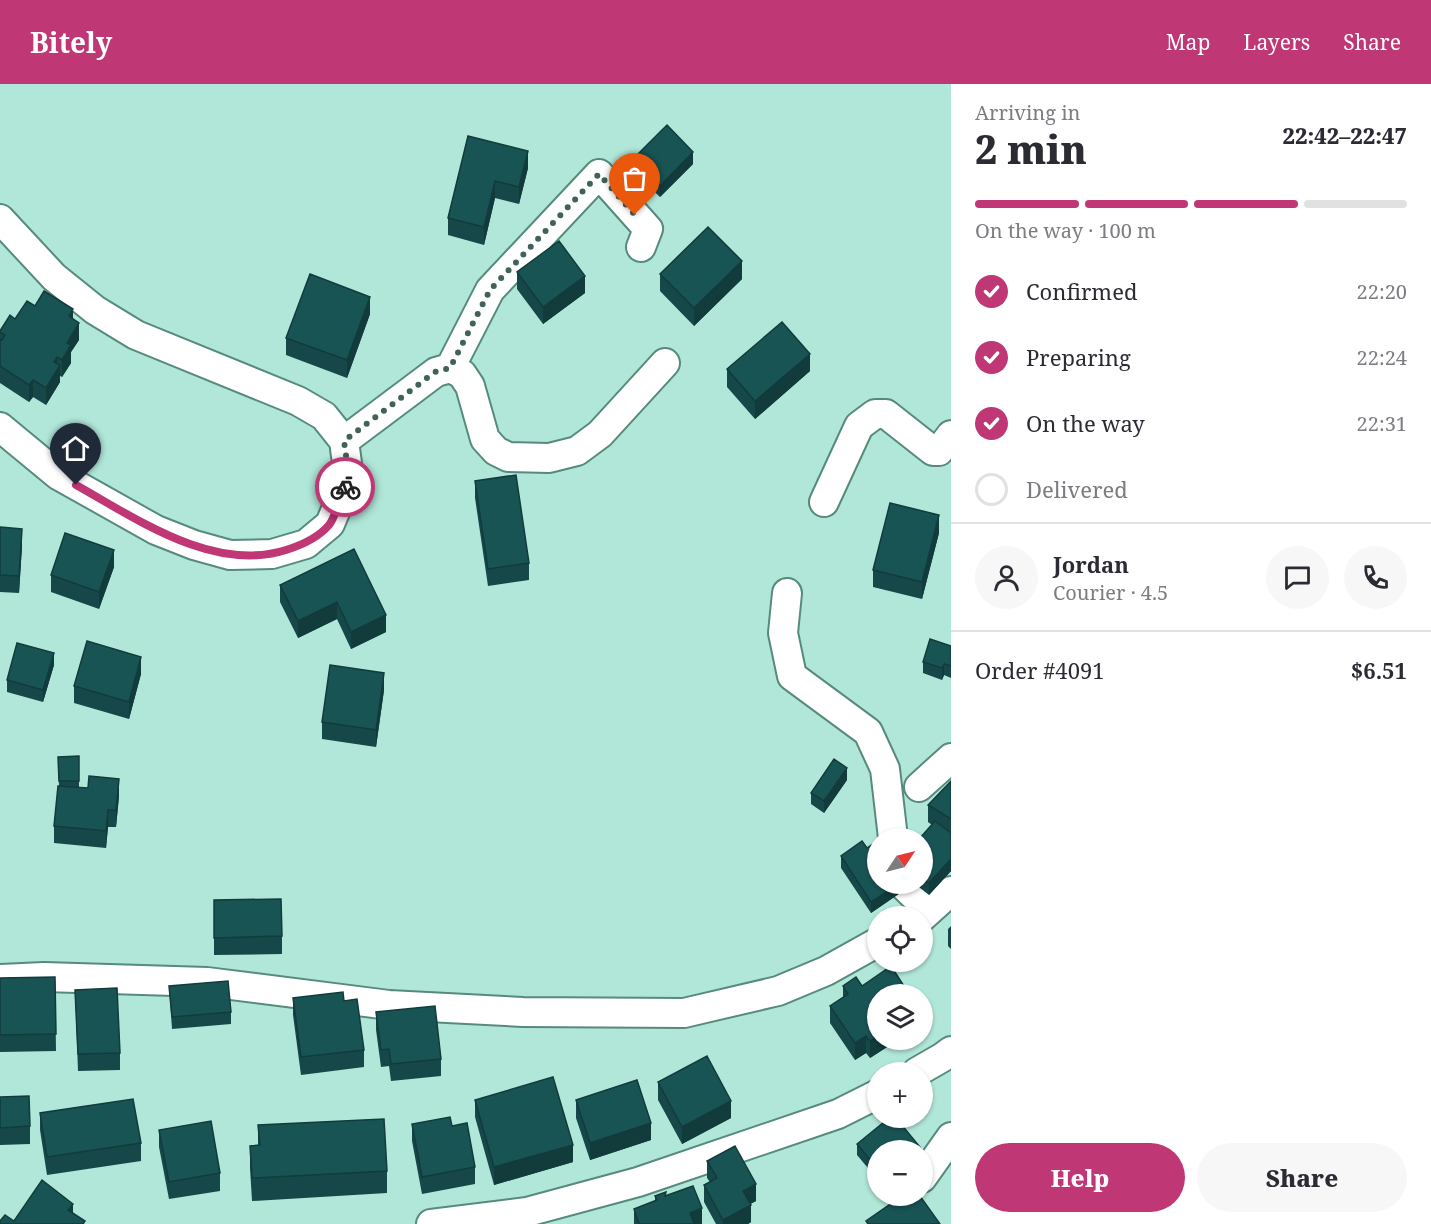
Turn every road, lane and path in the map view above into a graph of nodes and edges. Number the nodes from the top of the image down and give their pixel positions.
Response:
1 (0, 219) edge
2 (640, 247) dead end
3 (665, 363) dead end
4 (450, 368) junction
5 (0, 427) edge
6 (951, 435) edge
7 (344, 441) junction
8 (824, 502) dead end
9 (787, 592) dead end
10 (951, 758) edge
11 (919, 787) dead end
12 (892, 828) edge
13 (951, 891) edge
14 (910, 894) edge
15 (920, 906) edge
16 (933, 907) edge
17 (867, 948) edge
18 (0, 979) edge
19 (951, 1051) edge
20 (933, 1063) edge
21 (867, 1100) edge
22 (950, 1139) edge
23 (933, 1163) edge
24 (431, 1224) edge

1 - 7 street
2 - 4 street
3 - 4 street
4 - 7 street
5 - 7 street
6 - 8 street
9 - 12 street
10 - 11 street
13 - 16 street
14 - 15 street
17 - 18 street
19 - 20 street
21 - 24 street
22 - 23 street

